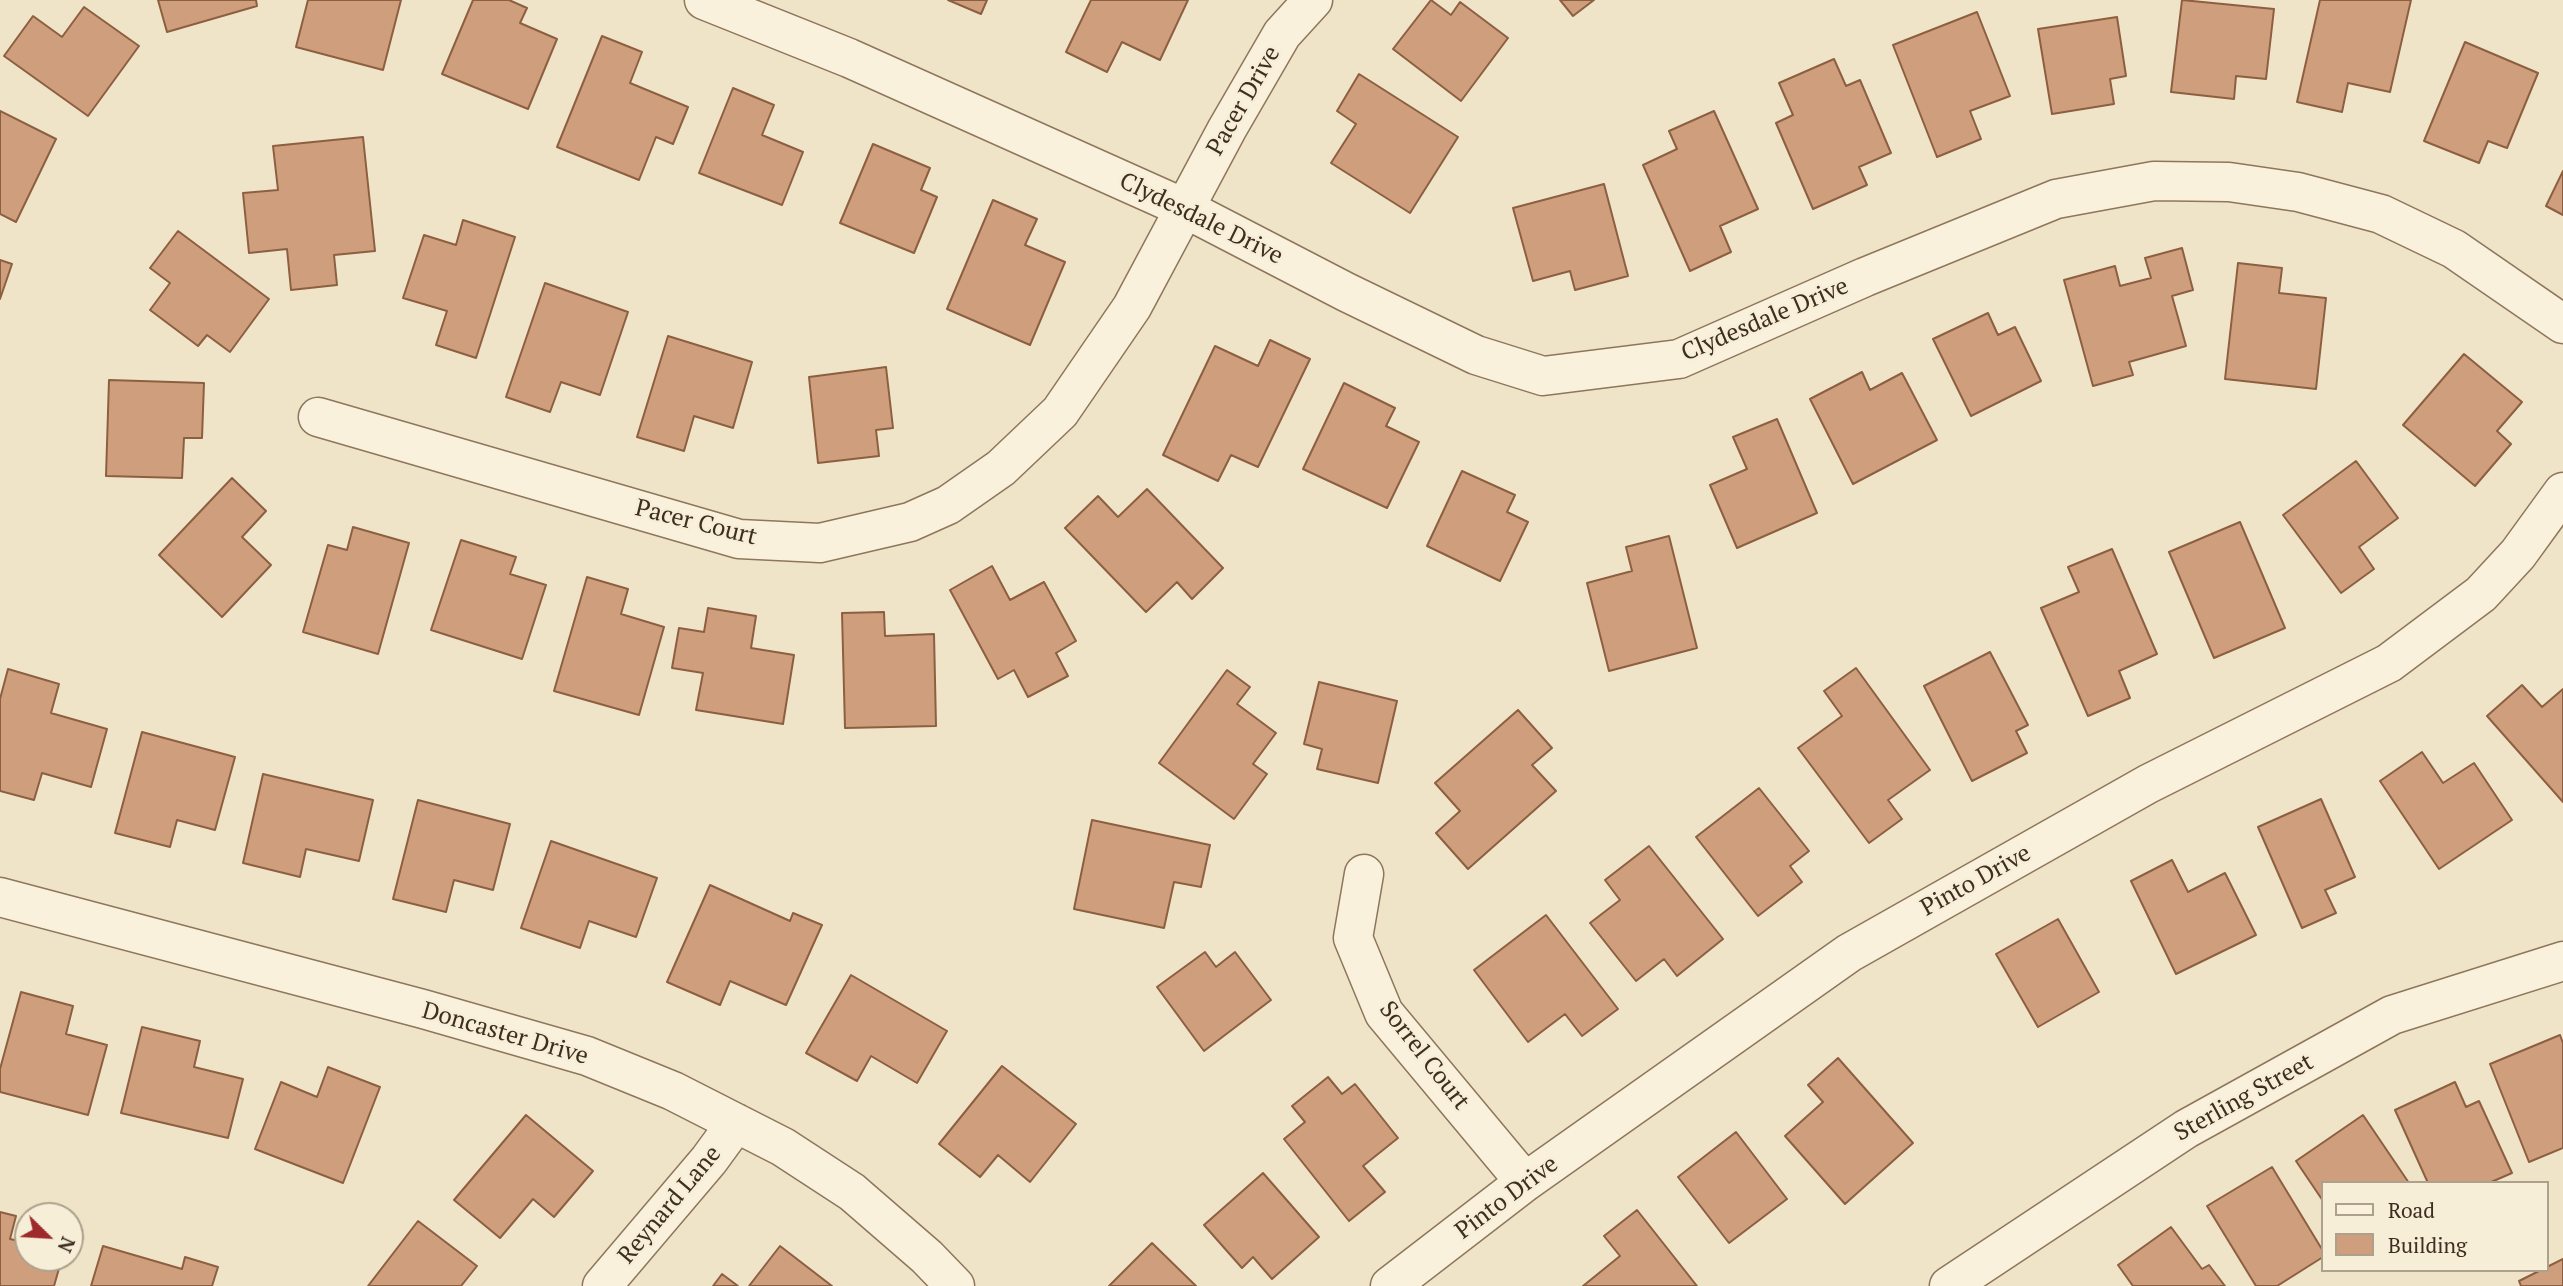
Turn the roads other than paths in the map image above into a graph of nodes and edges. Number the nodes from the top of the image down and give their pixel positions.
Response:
1 (704, 0) edge
2 (1313, 0) edge
3 (1184, 208) junction
4 (2563, 324) edge
5 (318, 417) dead end
6 (2563, 492) edge
7 (1364, 874) dead end
8 (0, 897) edge
9 (2563, 961) edge
10 (736, 1122) junction
11 (1525, 1182) junction
12 (602, 1286) edge
13 (955, 1286) edge
14 (1390, 1286) edge
15 (1949, 1286) edge

1 - 3 street, Clydesdale Drive
2 - 3 street, Pacer Drive
3 - 4 street, Clydesdale Drive
3 - 5 street, Pacer Court
6 - 11 street, Pinto Drive
7 - 11 street, Sorrel Court
8 - 10 street, Doncaster Drive
9 - 15 street, Sterling Street
10 - 12 street, Reynard Lane
10 - 13 street, Doncaster Drive
11 - 14 street, Pinto Drive

